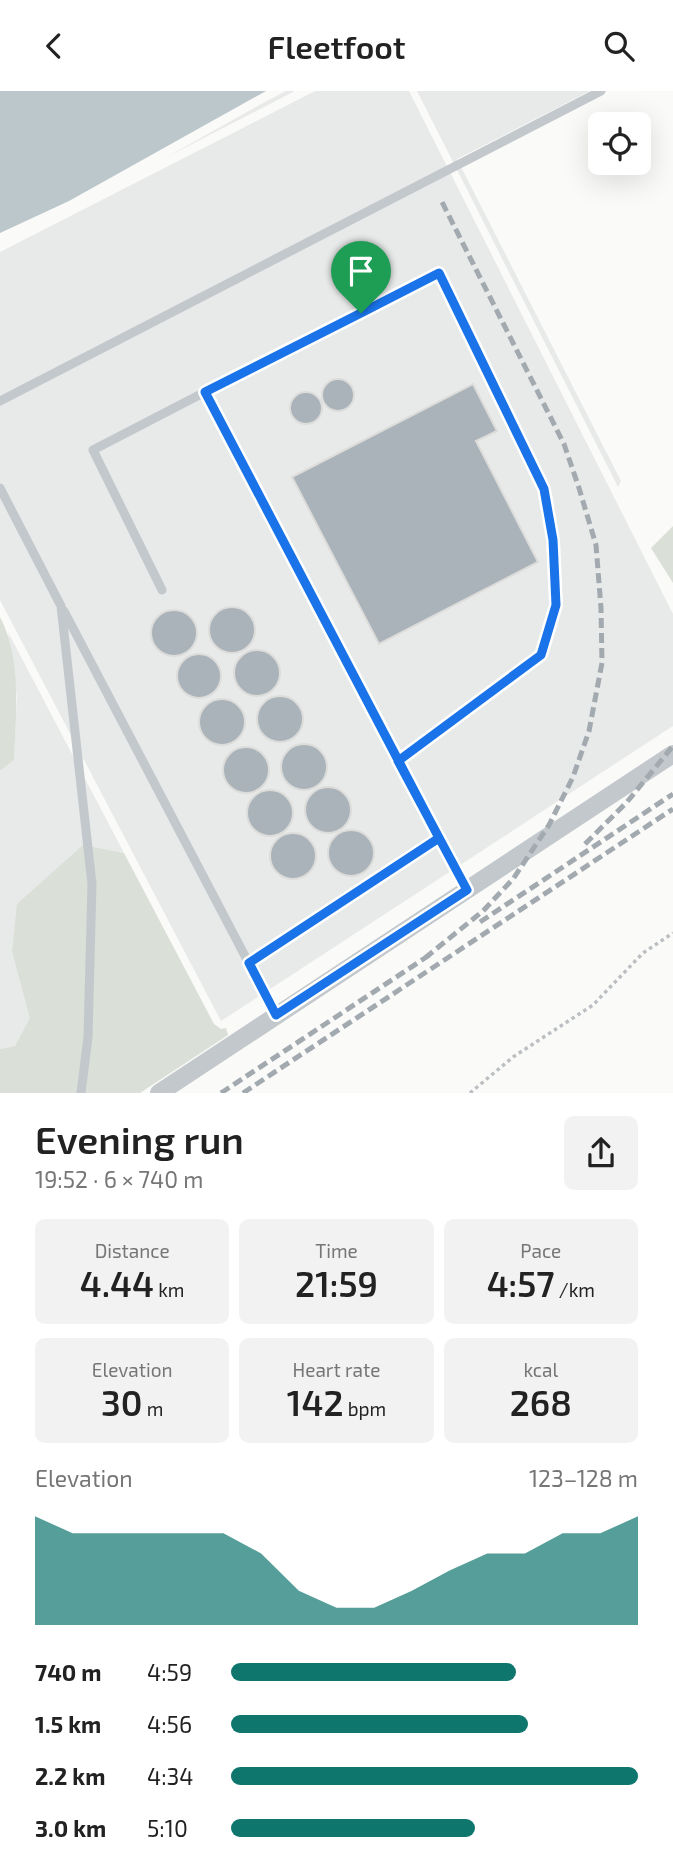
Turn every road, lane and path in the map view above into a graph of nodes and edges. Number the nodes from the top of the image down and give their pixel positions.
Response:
1 (601, 91) edge
2 (205, 392) junction
3 (0, 401) edge
4 (0, 488) edge
5 (162, 590) dead end
6 (61, 606) junction
7 (673, 754) edge
8 (398, 761) junction
9 (439, 838) junction
10 (467, 890) junction
11 (673, 933) edge
12 (249, 963) junction
13 (276, 1015) junction
14 (82, 1093) edge
15 (159, 1093) edge
16 (470, 1093) edge

1 - 3 lane
2 - 5 lane
2 - 8 lane
2 - 8 lane
4 - 6 lane
6 - 12 lane
6 - 14 lane
7 - 10 street
8 - 9 lane
9 - 10 lane
9 - 12 lane
10 - 13 street
11 - 16 path
12 - 13 lane
13 - 15 street

